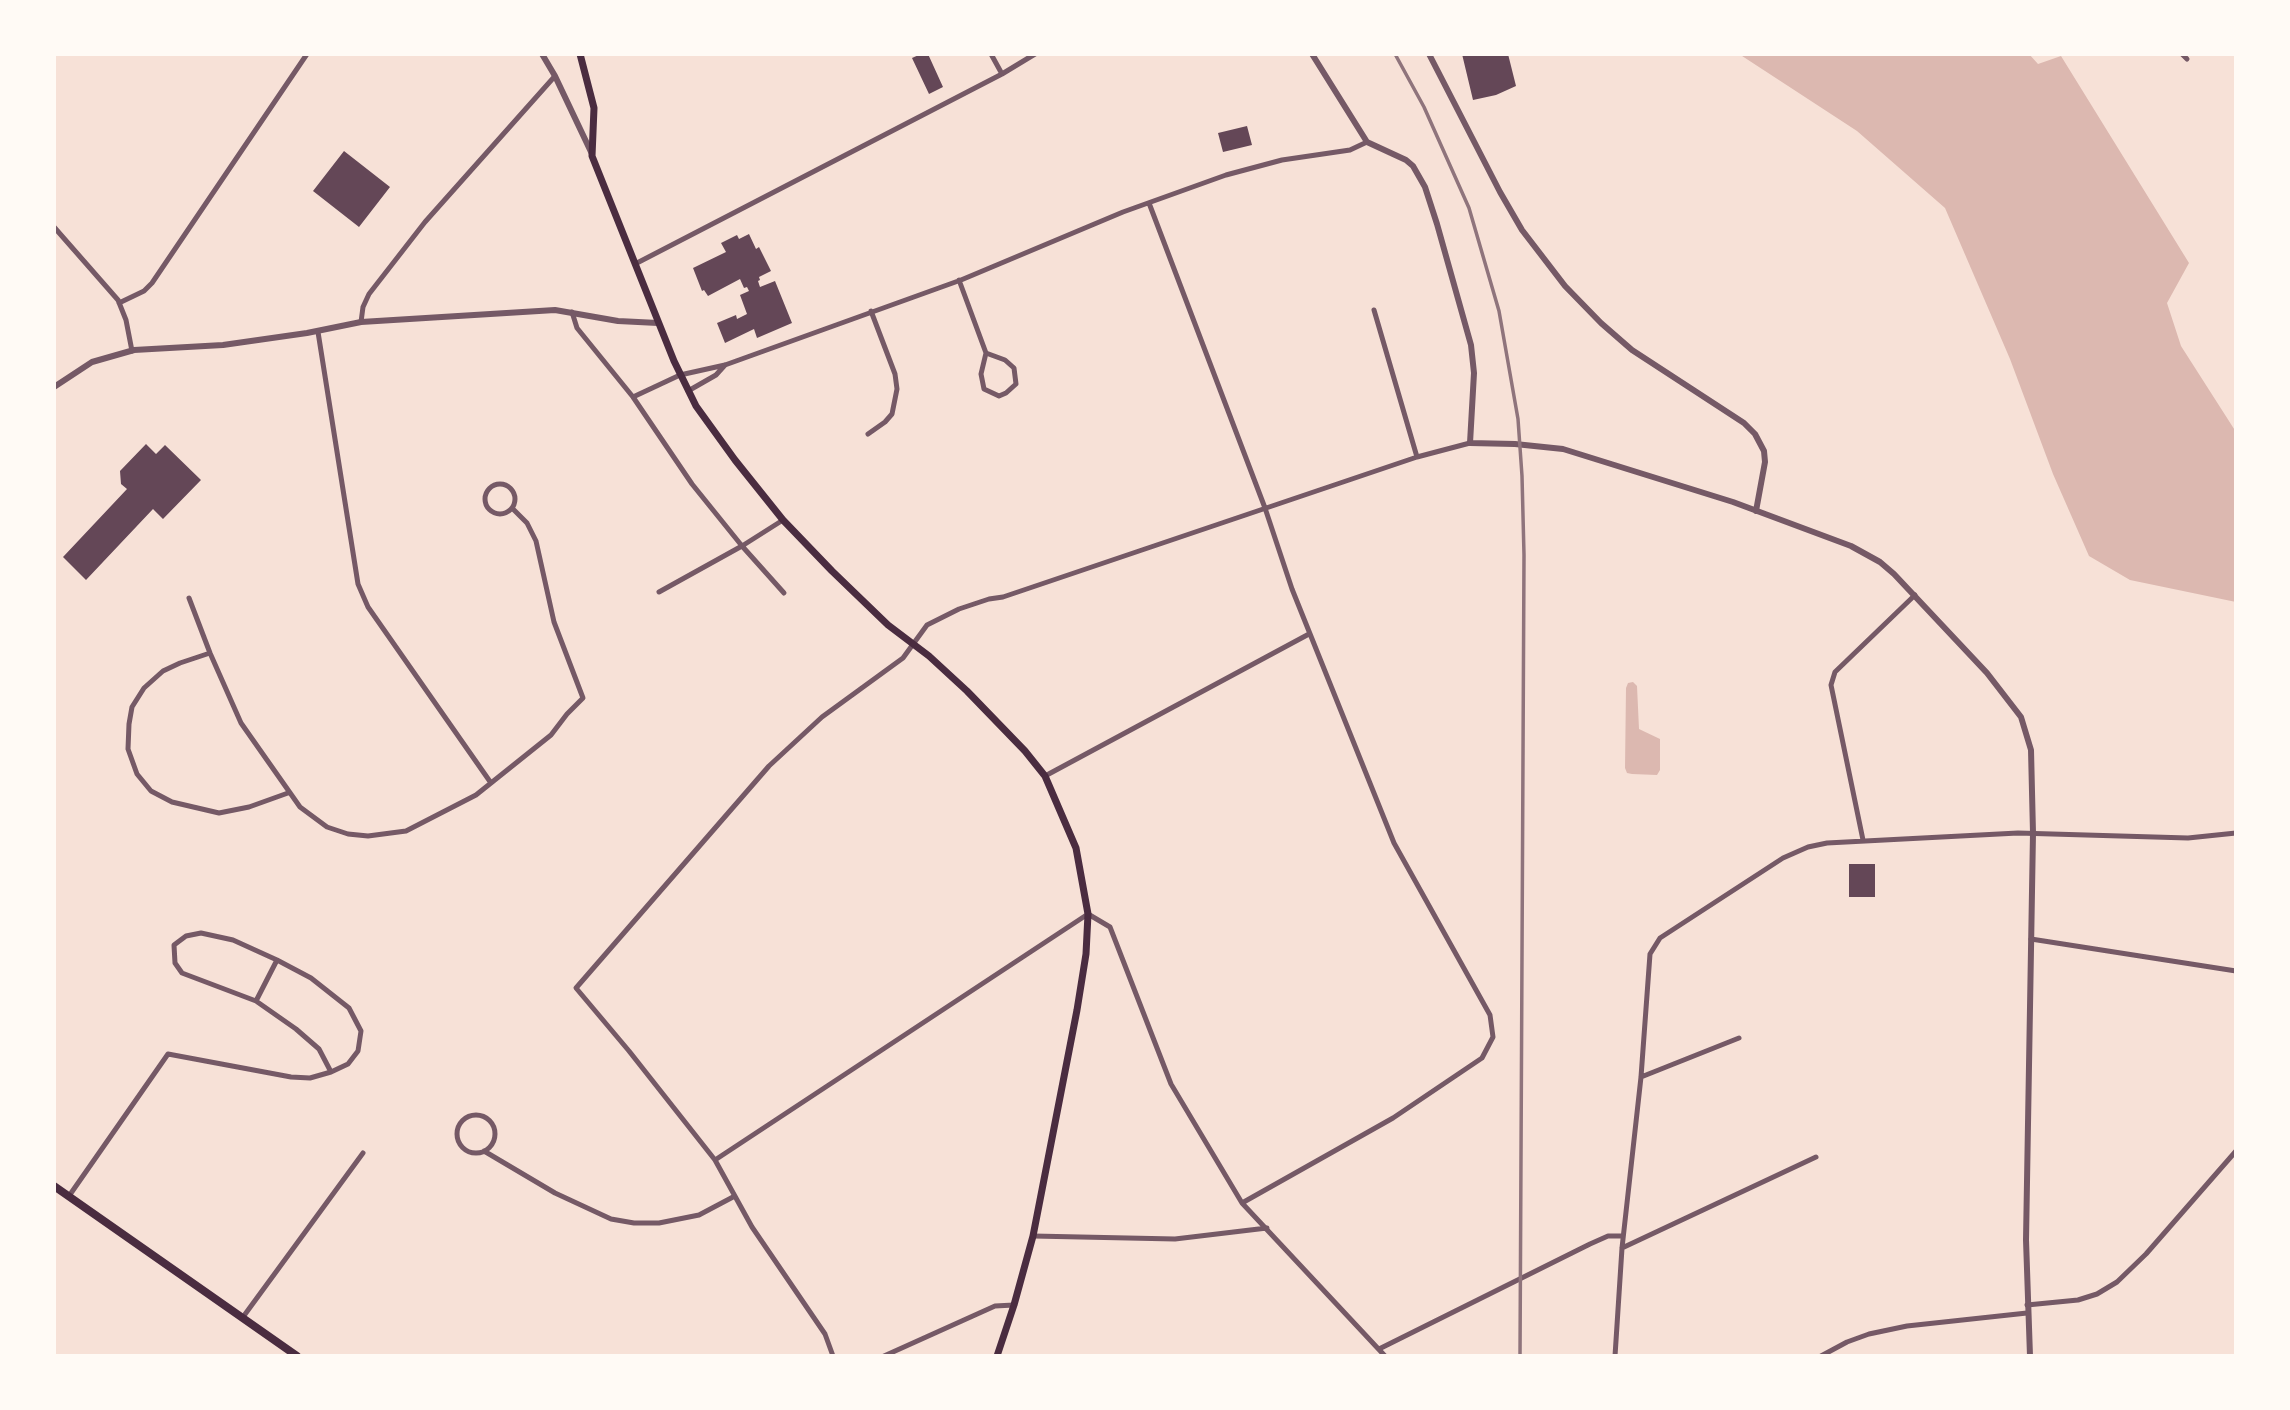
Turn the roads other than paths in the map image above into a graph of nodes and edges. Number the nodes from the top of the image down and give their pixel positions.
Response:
1 (307, 54) edge
2 (542, 54) edge
3 (580, 54) edge
4 (991, 54) edge
5 (1035, 54) edge
6 (1312, 54) edge
7 (1429, 54) edge
8 (1002, 74) junction
9 (555, 76) junction
10 (1367, 142) junction
11 (592, 156) junction
12 (1149, 203) junction
13 (54, 227) edge
14 (635, 264) junction
15 (960, 280) junction
16 (120, 303) junction
17 (1374, 310) dead end
18 (572, 312) junction
19 (871, 312) junction
20 (361, 322) junction
21 (658, 323) junction
22 (318, 332) junction
23 (132, 351) junction
24 (986, 352) junction
25 (725, 365) junction
26 (680, 375) junction
27 (54, 387) edge
28 (688, 391) junction
29 (633, 397) junction
30 (868, 434) dead end
31 (1470, 443) junction
32 (1417, 457) junction
33 (512, 508) junction
34 (1265, 508) junction
35 (1756, 511) junction
36 (783, 520) junction
37 (742, 546) junction
38 (659, 592) dead end
39 (784, 593) dead end
40 (1915, 595) junction
41 (189, 598) dead end
42 (1310, 634) junction
43 (912, 643) junction
44 (210, 653) junction
45 (1045, 776) junction
46 (491, 783) junction
47 (288, 793) junction
48 (2033, 833) junction
49 (2236, 833) edge
50 (1863, 840) junction
51 (1088, 914) junction
52 (2031, 939) junction
53 (277, 960) junction
54 (2236, 971) edge
55 (256, 1001) junction
56 (1739, 1038) dead end
57 (331, 1072) junction
58 (1641, 1077) junction
59 (484, 1151) junction
60 (2236, 1151) edge
61 (363, 1153) dead end
62 (1816, 1157) dead end
63 (715, 1160) junction
64 (54, 1186) edge
65 (69, 1196) junction
66 (733, 1197) junction
67 (1242, 1203) junction
68 (1268, 1228) junction
69 (1033, 1236) junction
70 (1623, 1236) junction
71 (1622, 1248) junction
72 (1014, 1305) junction
73 (2027, 1309) junction
74 (243, 1317) junction
75 (1379, 1349) junction
76 (297, 1356) edge
77 (834, 1356) edge
78 (884, 1356) edge
79 (997, 1356) edge
80 (1385, 1356) edge
81 (1615, 1356) edge
82 (1821, 1356) edge
83 (2030, 1356) edge

1 - 16 street
2 - 9 street
3 - 11 main road
4 - 8 street
5 - 8 street
6 - 10 street
7 - 35 street
8 - 14 street
9 - 11 street
9 - 20 street
10 - 12 street
10 - 31 street
11 - 14 main road
12 - 15 street
12 - 34 street
13 - 16 street
14 - 21 main road
15 - 19 street
15 - 24 street
16 - 23 street
17 - 32 street
18 - 20 street
18 - 21 street
18 - 29 street
19 - 25 street
19 - 30 street
20 - 22 street
21 - 26 main road
22 - 23 street
22 - 46 street
23 - 27 street
24 - 24 street
25 - 26 street
25 - 28 street
26 - 28 main road
26 - 29 street
28 - 36 main road
29 - 37 street
31 - 32 street
31 - 35 street
32 - 34 street
33 - 33 street
33 - 46 street
34 - 42 street
34 - 43 street
35 - 40 street
36 - 37 street
36 - 43 main road
37 - 38 street
37 - 39 street
40 - 48 street
40 - 50 street
41 - 44 street
42 - 45 street
42 - 67 street
43 - 45 main road
43 - 63 street
44 - 47 street
44 - 47 street
45 - 51 main road
46 - 47 street
48 - 49 street
48 - 50 street
48 - 52 street
50 - 58 street
51 - 63 street
51 - 67 street
51 - 69 main road
52 - 54 street
52 - 73 street
53 - 55 street
53 - 55 street
53 - 57 street
55 - 57 street
56 - 58 street
57 - 65 street
58 - 70 street
59 - 59 street
59 - 66 street
60 - 73 street
61 - 74 street
62 - 71 street
63 - 66 street
64 - 65 main road
65 - 74 main road
66 - 77 street
67 - 68 street
68 - 69 street
68 - 75 street
69 - 72 main road
70 - 71 street
70 - 75 street
71 - 81 street
72 - 78 street
72 - 79 main road
73 - 82 street
73 - 83 street
74 - 76 main road
75 - 80 street

